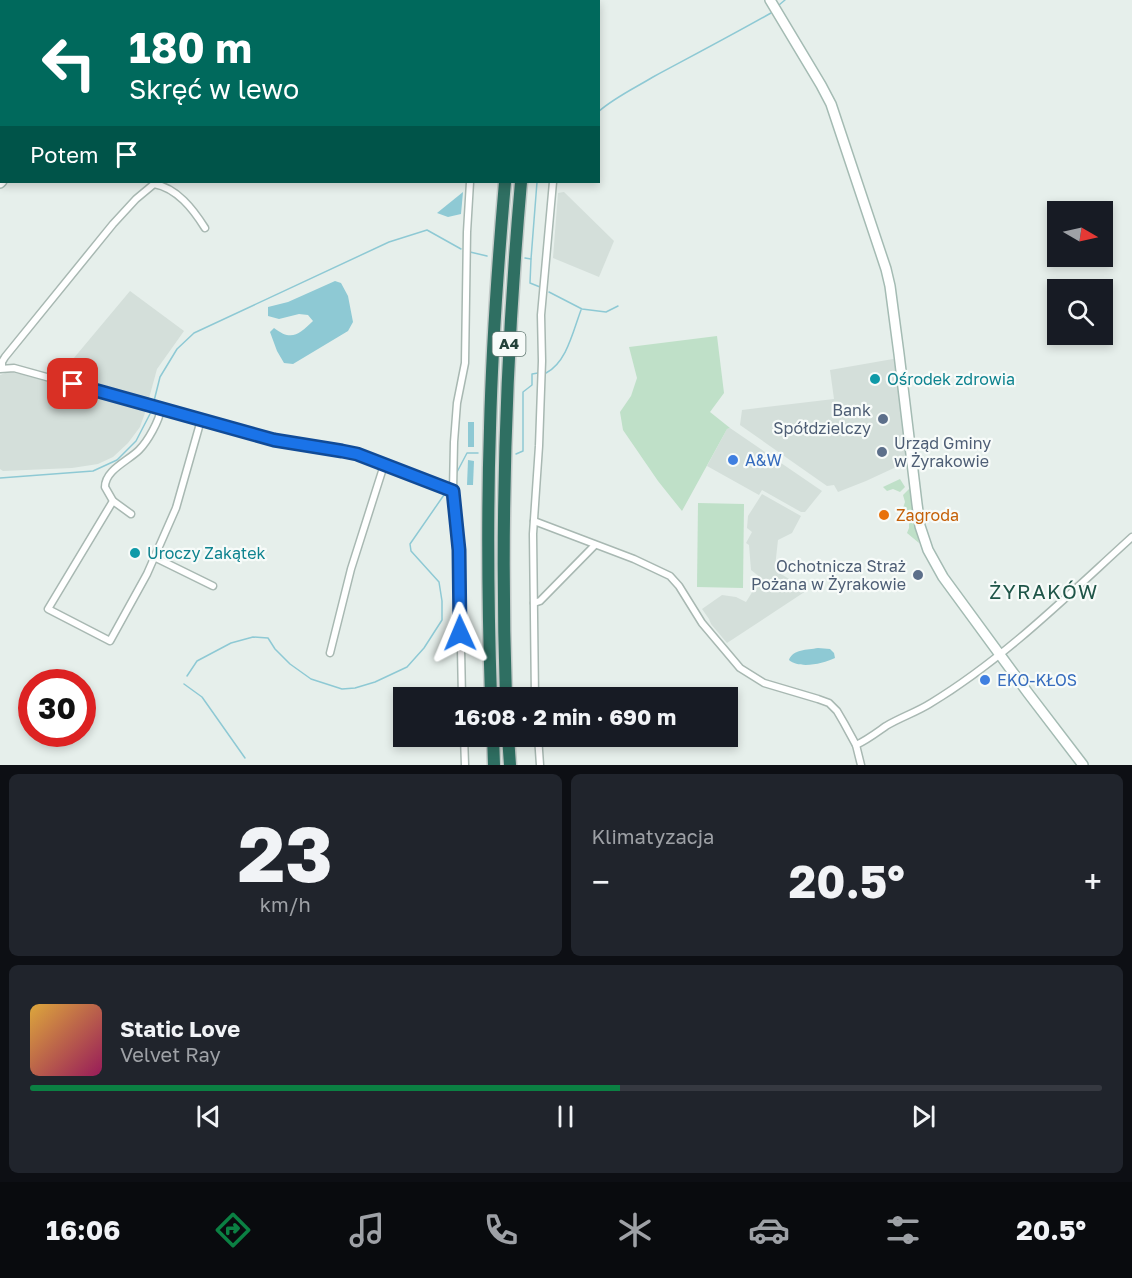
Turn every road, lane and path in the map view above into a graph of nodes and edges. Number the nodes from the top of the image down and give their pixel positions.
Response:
1 (770, 0) edge
2 (470, 183) edge
3 (505, 183) edge
4 (521, 183) edge
5 (553, 183) edge
6 (206, 228) dead end
7 (1, 369) edge
8 (161, 409) junction
9 (201, 420) junction
10 (384, 465) junction
11 (453, 491) junction
12 (113, 501) junction
13 (131, 514) dead end
14 (534, 521) junction
15 (1132, 537) edge
16 (595, 545) junction
17 (154, 557) junction
18 (213, 586) dead end
19 (534, 603) junction
20 (330, 653) dead end
21 (1000, 654) junction
22 (462, 687) edge
23 (491, 687) edge
24 (506, 687) edge
25 (535, 687) edge
26 (856, 745) junction
27 (464, 747) edge
28 (493, 747) edge
29 (509, 747) edge
30 (539, 747) edge
31 (465, 765) edge
32 (494, 765) edge
33 (510, 765) edge
34 (540, 765) edge
35 (861, 765) edge
36 (1083, 765) edge

1 - 21 street
2 - 11 street
3 - 23 highway, A4
4 - 24 highway, A4
5 - 14 street
6 - 7 street
7 - 8 street
8 - 9 street
8 - 12 street
9 - 10 street
9 - 17 street
10 - 11 street
10 - 20 street
11 - 22 street
12 - 13 street
12 - 17 street
14 - 16 street
14 - 19 street
15 - 21 street
16 - 19 street
16 - 26 street
17 - 18 street
19 - 25 street
21 - 26 street
21 - 36 street
26 - 35 street
27 - 31 street
28 - 32 highway
29 - 33 highway
30 - 34 street

